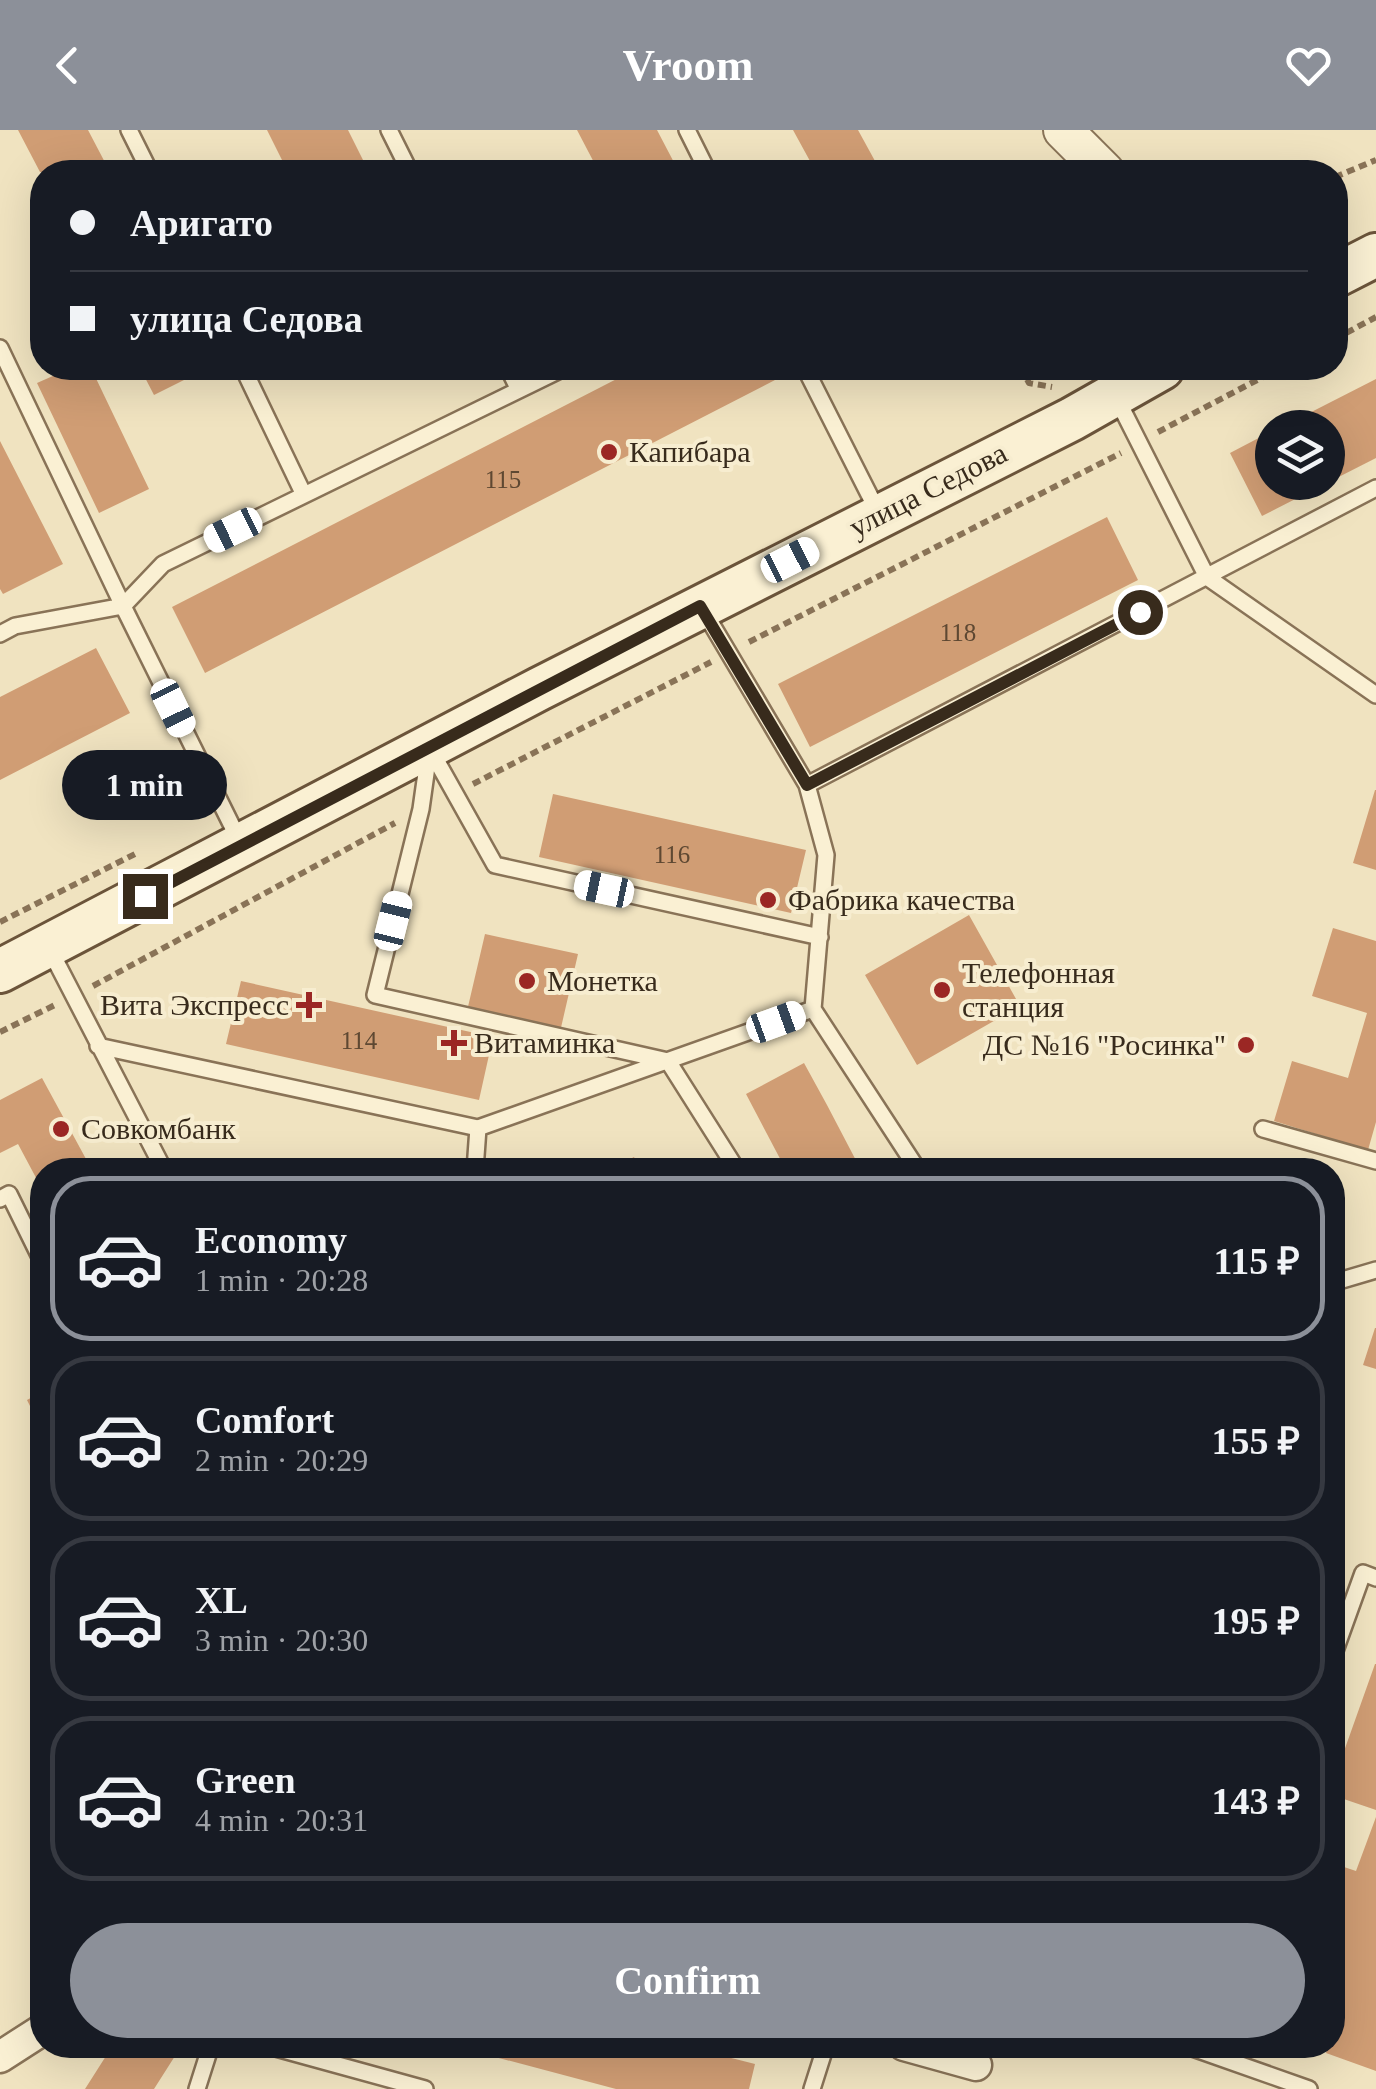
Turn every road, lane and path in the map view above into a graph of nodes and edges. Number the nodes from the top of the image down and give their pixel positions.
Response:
1 (129, 130) edge
2 (389, 130) edge
3 (687, 130) edge
4 (1063, 130) edge
5 (144, 160) edge
6 (404, 160) edge
7 (702, 160) edge
8 (1093, 160) edge
9 (1376, 160) edge
10 (1348, 172) edge
11 (1376, 254) edge
12 (1348, 269) edge
13 (1376, 317) edge
14 (1348, 332) edge
15 (0, 348) edge
16 (249, 380) edge
17 (514, 380) edge
18 (539, 380) edge
19 (811, 380) edge
20 (1027, 380) edge
21 (1140, 380) edge
22 (1257, 380) edge
23 (1058, 388) dead end
24 (519, 390) junction
25 (1114, 394) junction
26 (1139, 442) junction
27 (1376, 488) edge
28 (304, 495) junction
29 (879, 514) junction
30 (1206, 577) junction
31 (123, 606) junction
32 (700, 606) junction
33 (0, 634) edge
34 (728, 653) junction
35 (1376, 695) edge
36 (430, 748) junction
37 (807, 785) junction
38 (456, 794) junction
39 (421, 809) junction
40 (242, 846) junction
41 (820, 937) junction
42 (48, 947) junction
43 (0, 971) edge
44 (73, 997) junction
45 (813, 1009) junction
46 (0, 1032) edge
47 (98, 1046) junction
48 (668, 1061) junction
49 (478, 1128) junction
50 (1263, 1129) dead end
51 (158, 1158) edge
52 (475, 1158) edge
53 (730, 1158) edge
54 (910, 1158) edge
55 (1376, 1162) edge
56 (0, 1199) edge
57 (30, 1237) edge
58 (1376, 1270) edge
59 (1345, 1280) edge
60 (1376, 1578) edge
61 (1345, 1622) edge
62 (30, 2038) edge
63 (0, 2057) edge
64 (207, 2058) edge
65 (313, 2058) edge
66 (822, 2058) edge
67 (939, 2058) edge
68 (1221, 2058) edge
69 (974, 2071) dead end
70 (197, 2089) edge
71 (426, 2089) edge
72 (812, 2089) edge
73 (1309, 2089) edge

1 - 5 lane
2 - 6 lane
3 - 7 lane
4 - 8 street
9 - 10 path
11 - 12 main road
13 - 14 path
15 - 31 lane
16 - 28 lane
17 - 24 lane
18 - 24 lane
19 - 29 lane
20 - 23 path
21 - 25 main road, улица Седова
22 - 26 path
24 - 28 lane
25 - 26 lane
25 - 29 main road, улица Седова
26 - 30 lane
26 - 34 path
27 - 30 lane
28 - 31 lane
29 - 32 main road, улица Седова
30 - 35 lane
30 - 37 lane
31 - 33 lane
31 - 40 lane
32 - 34 lane
32 - 36 main road, улица Седова
34 - 37 lane
34 - 38 path
36 - 38 lane
36 - 39 lane
36 - 40 main road, улица Седова
37 - 41 lane
38 - 41 lane
39 - 44 path
39 - 48 lane
40 - 42 main road, улица Седова
41 - 45 lane
42 - 43 main road, улица Седова
42 - 44 lane
44 - 46 path
44 - 47 lane
45 - 48 lane
45 - 54 lane
47 - 49 lane
47 - 51 lane
48 - 49 lane
48 - 53 lane
49 - 52 lane
50 - 55 lane
56 - 57 lane
58 - 59 lane
60 - 61 lane
62 - 63 street
64 - 70 lane
65 - 71 lane
66 - 72 lane
67 - 69 street
68 - 73 lane

